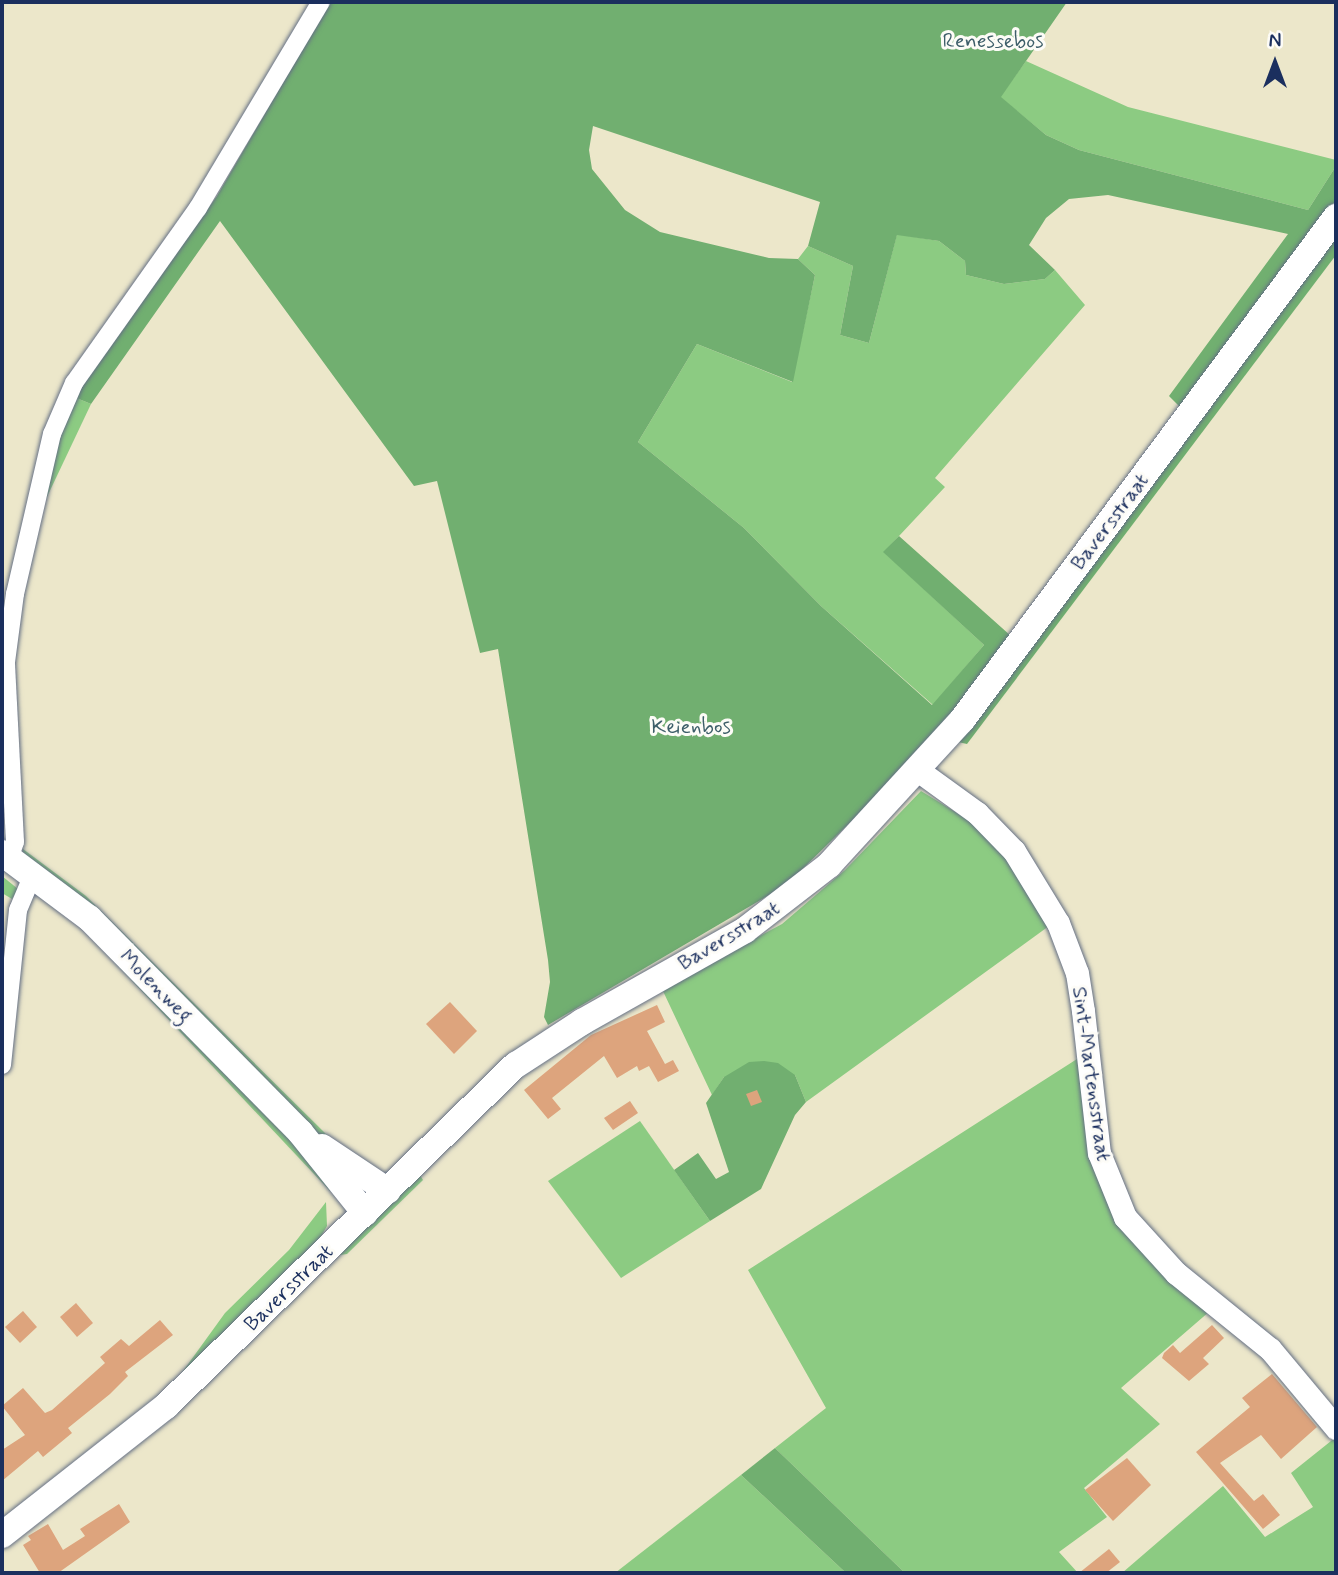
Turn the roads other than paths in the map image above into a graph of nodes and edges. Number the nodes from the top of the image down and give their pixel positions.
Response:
1 (321, 2) edge
2 (1336, 218) edge
3 (919, 771) junction
4 (6, 855) edge
5 (34, 872) junction
6 (2, 1065) edge
7 (300, 1132) junction
8 (388, 1191) junction
9 (365, 1213) junction
10 (1336, 1428) edge
11 (2, 1535) edge

1 - 4 street
2 - 3 main road, Baversstraat
3 - 8 main road, Baversstraat
3 - 10 street, Sint-Martensstraat
4 - 5 main road, Molenweg
5 - 6 street
5 - 7 main road, Molenweg
7 - 8 main road, Molenweg
7 - 9 main road, Molenweg
8 - 9 main road, Baversstraat
9 - 11 main road, Baversstraat

